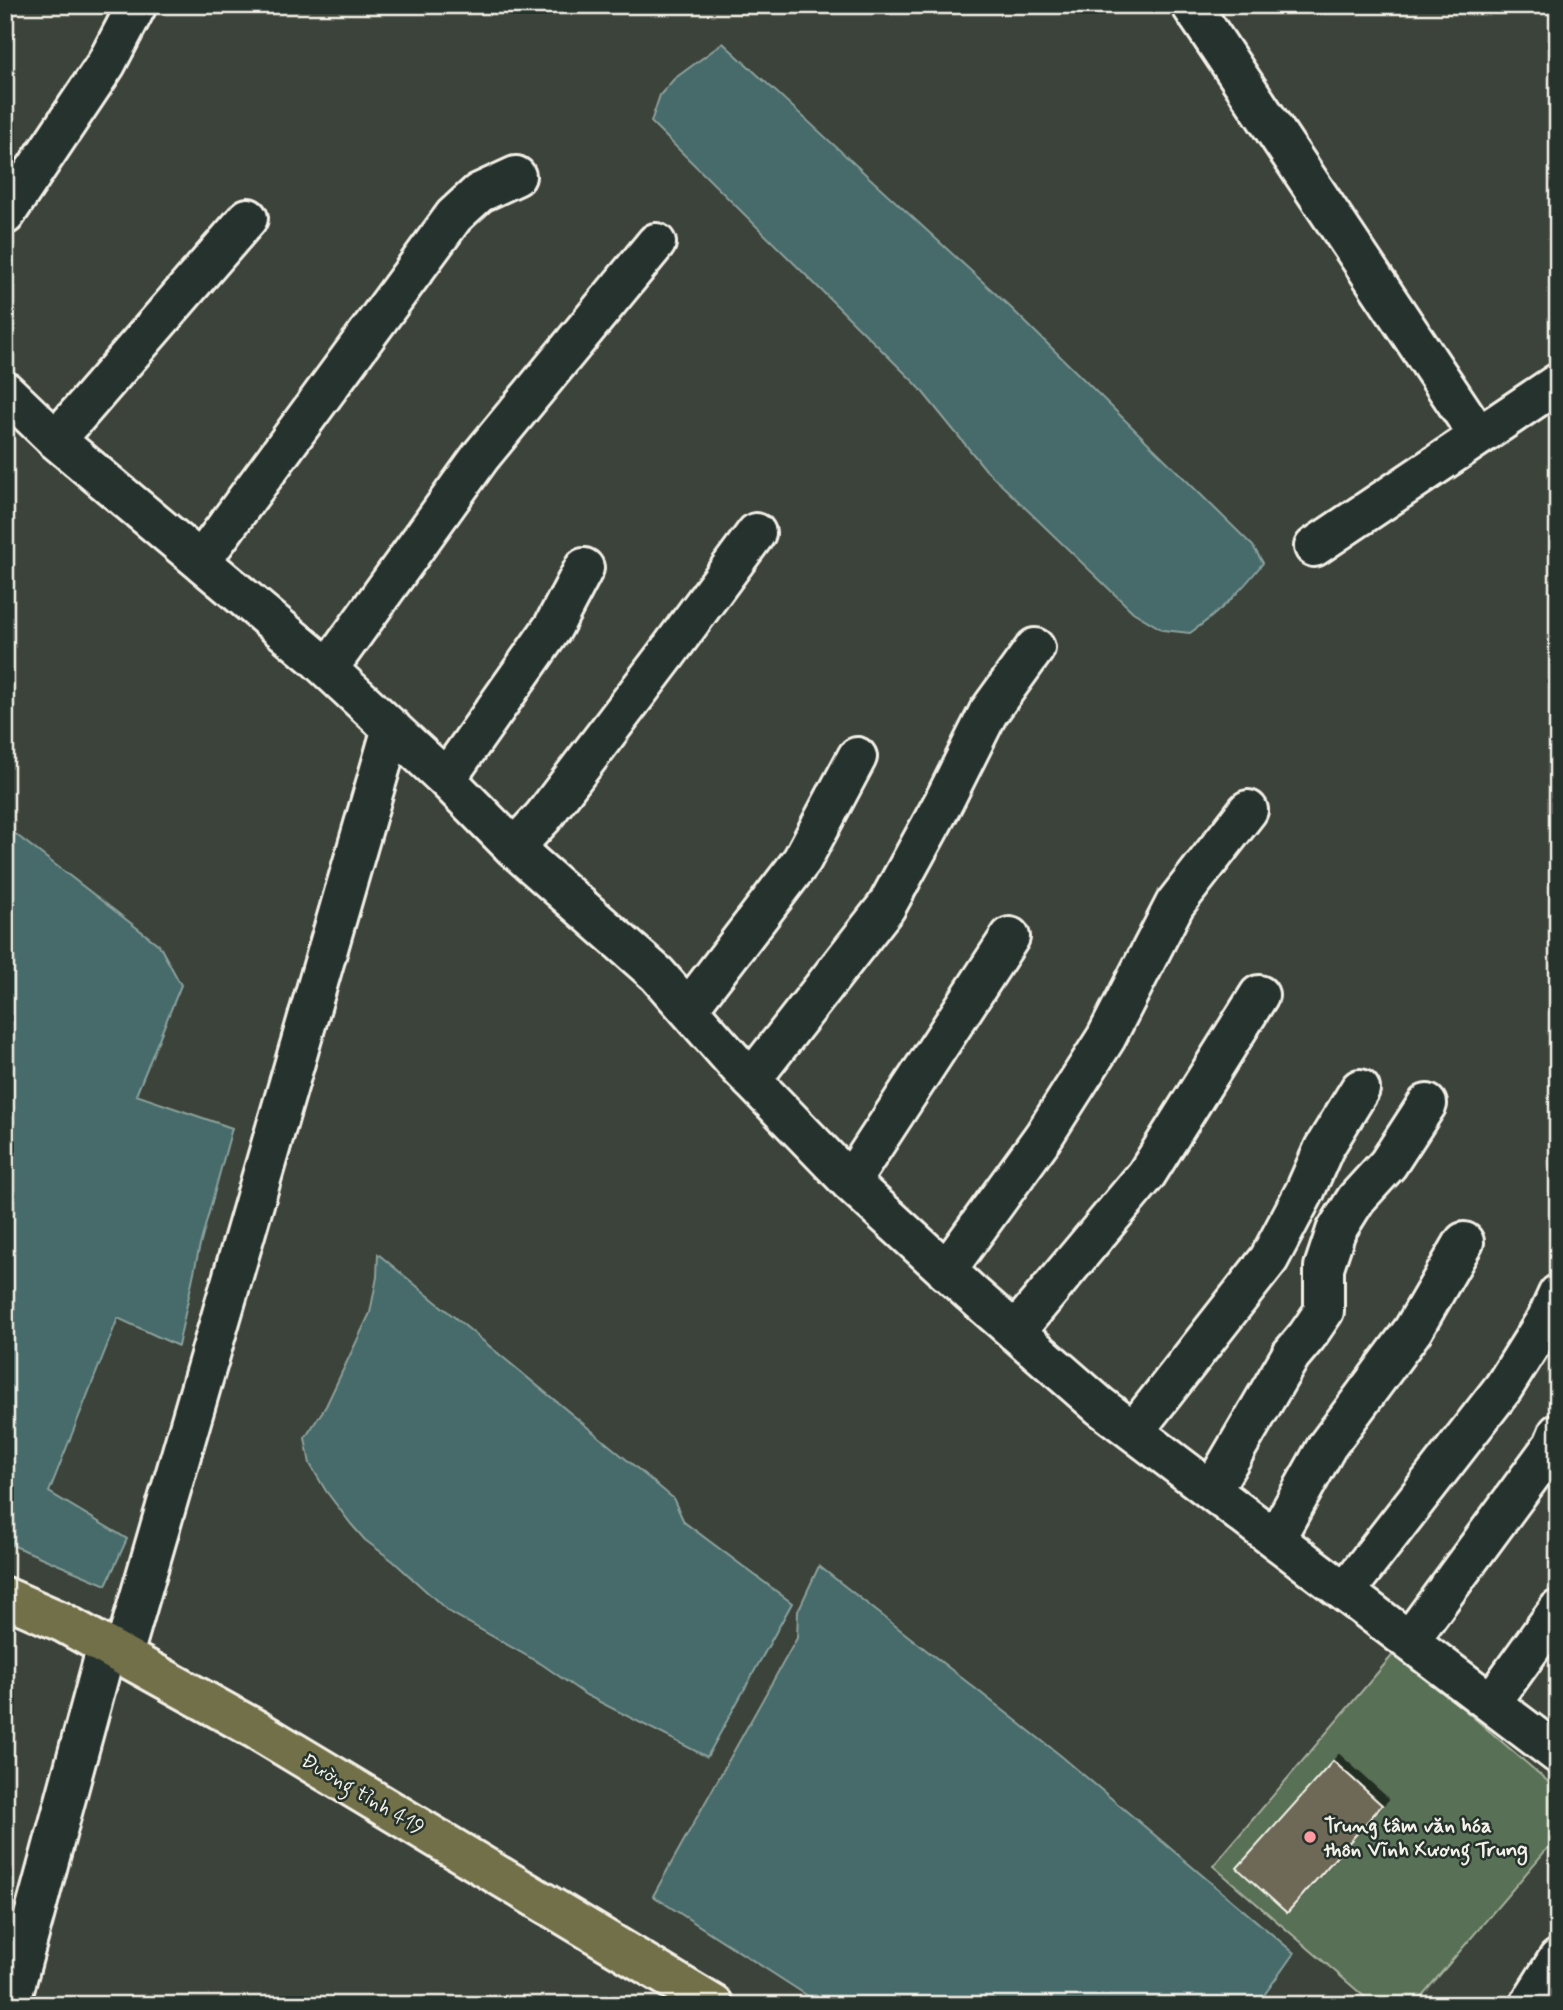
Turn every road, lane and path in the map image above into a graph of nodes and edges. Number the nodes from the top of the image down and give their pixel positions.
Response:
1 (137, 5) edge
2 (1191, 5) edge
3 (516, 176) dead end
4 (5, 215) edge
5 (248, 218) dead end
6 (656, 243) dead end
7 (1558, 383) edge
8 (5, 391) edge
9 (1478, 435) junction
10 (56, 440) junction
11 (755, 533) dead end
12 (1314, 547) dead end
13 (201, 561) junction
14 (584, 568) dead end
15 (1035, 648) dead end
16 (328, 669) junction
17 (392, 728) junction
18 (857, 757) dead end
19 (446, 779) junction
20 (1248, 810) dead end
21 (514, 848) junction
22 (1010, 937) dead end
23 (1259, 995) dead end
24 (688, 1009) junction
25 (751, 1080) junction
26 (1360, 1090) dead end
27 (1427, 1104) dead end
28 (850, 1182) junction
29 (1464, 1242) dead end
30 (946, 1271) junction
31 (1558, 1294) edge
32 (1015, 1332) junction
33 (1134, 1431) junction
34 (1558, 1433) edge
35 (1212, 1490) junction
36 (1275, 1539) junction
37 (1345, 1592) junction
38 (5, 1598) edge
39 (1558, 1610) edge
40 (1409, 1641) junction
41 (115, 1651) junction
42 (1491, 1703) junction
43 (1558, 1754) edge
44 (1558, 1959) edge
45 (10, 2005) edge
46 (714, 2005) edge
47 (1529, 2005) edge

1 - 4 street
2 - 9 street
3 - 13 street
5 - 10 street
6 - 16 street
7 - 9 street
8 - 10 street
9 - 12 street
10 - 13 street
11 - 21 street
13 - 16 street
14 - 19 street
15 - 25 street
16 - 17 street
17 - 19 street
17 - 41 street
18 - 24 street
19 - 21 street
20 - 30 street
21 - 24 street
22 - 28 street
23 - 32 street
24 - 25 street
25 - 28 street
26 - 33 street
27 - 35 street
28 - 30 street
29 - 36 street
30 - 32 street
31 - 37 street
32 - 33 street
33 - 35 street
34 - 40 street
35 - 36 street
36 - 37 street
37 - 40 street
38 - 41 main road, Đường tỉnh 419
39 - 42 street
40 - 42 street
41 - 45 street
41 - 46 main road, Đường tỉnh 419
42 - 43 street
44 - 47 street

